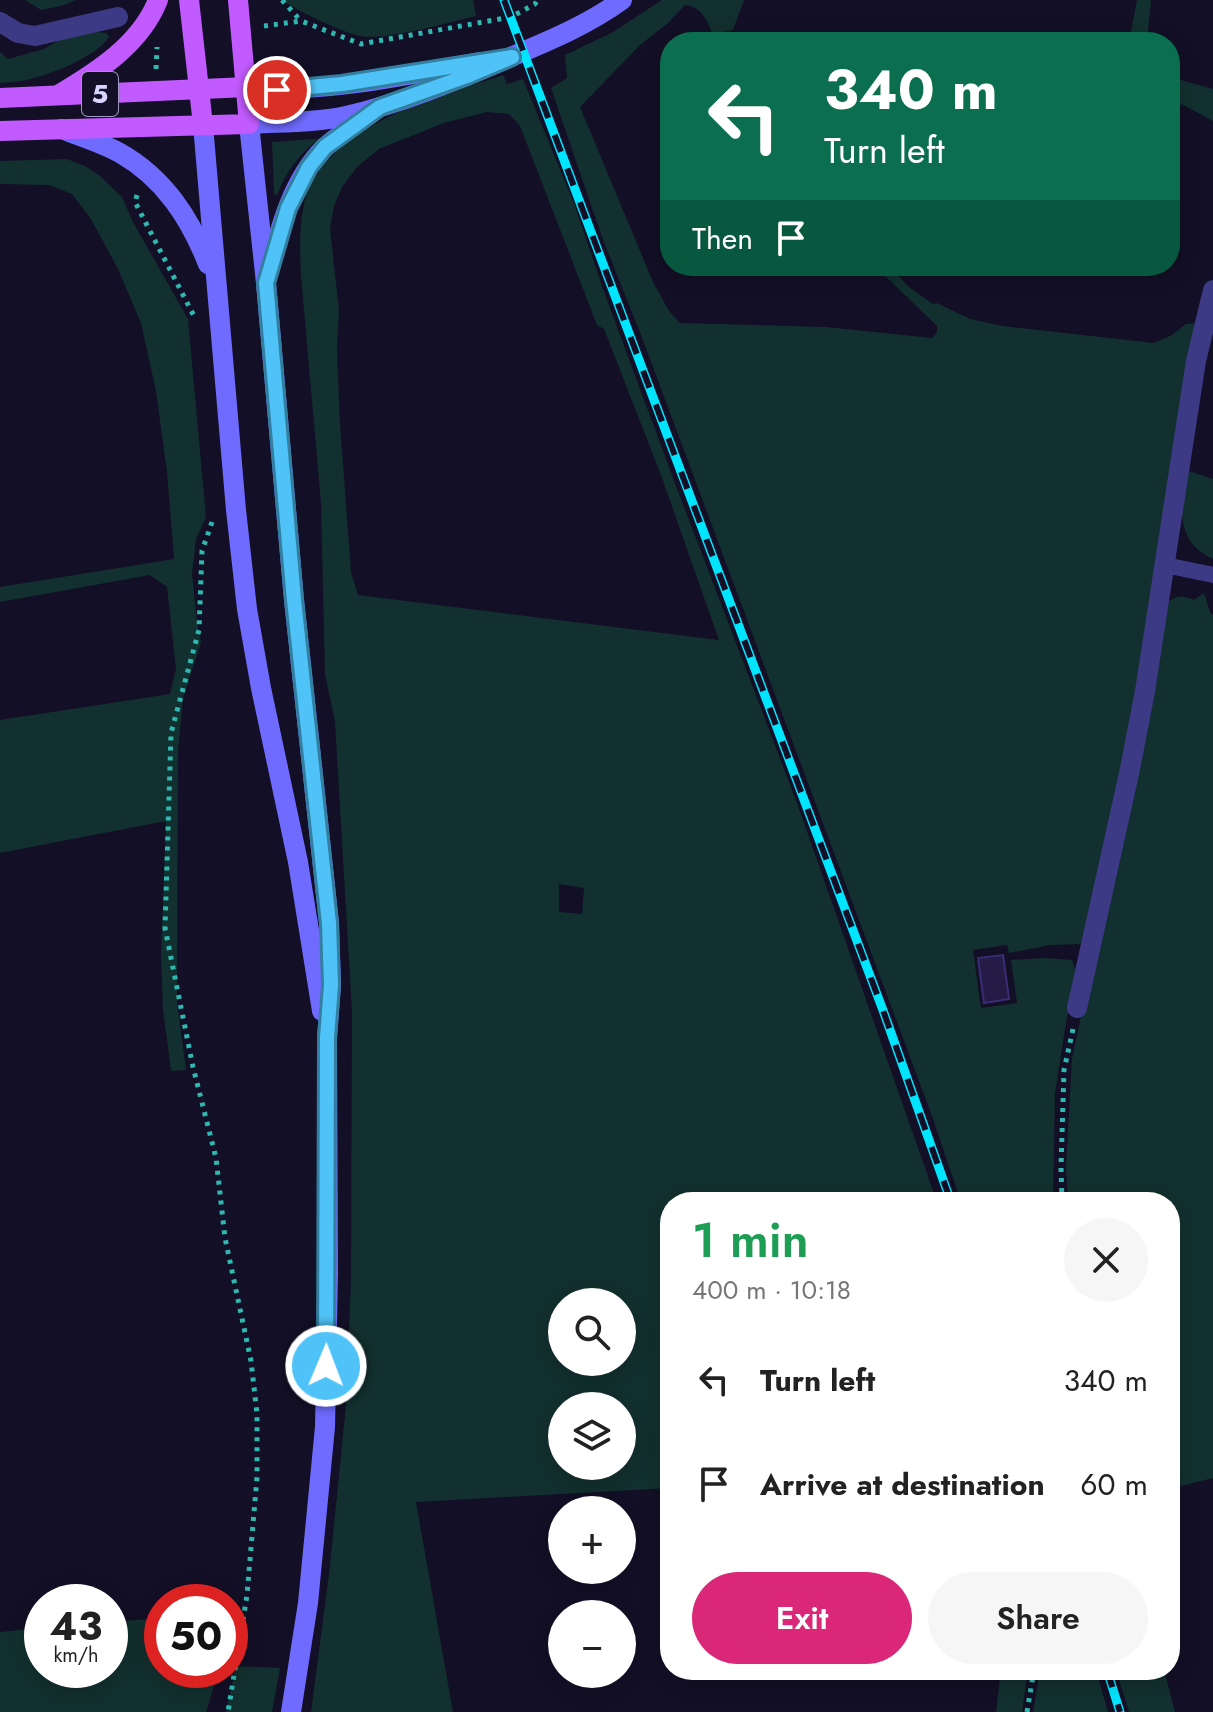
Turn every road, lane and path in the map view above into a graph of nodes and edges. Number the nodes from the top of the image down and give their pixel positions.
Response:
1 (158, 0) edge
2 (189, 0) edge
3 (238, 0) edge
4 (282, 0) edge
5 (537, 0) edge
6 (622, 0) edge
7 (118, 17) dead end
8 (301, 21) junction
9 (0, 22) edge
10 (242, 29) junction
11 (194, 34) junction
12 (512, 57) junction
13 (247, 87) junction
14 (200, 91) junction
15 (155, 92) junction
16 (57, 96) junction
17 (0, 98) edge
18 (380, 107) junction
19 (249, 124) junction
20 (203, 125) junction
21 (62, 129) junction
22 (0, 131) edge
23 (143, 168) junction
24 (266, 283) junction
25 (216, 286) junction
26 (1213, 290) edge
27 (197, 322) dead end
28 (216, 511) dead end
29 (1165, 565) junction
30 (1213, 575) edge
31 (1077, 1008) joint
32 (327, 1038) junction
33 (1062, 1192) edge
34 (1032, 1680) edge
35 (228, 1712) edge
36 (291, 1712) edge
37 (1027, 1712) edge

1 - 16 main road
2 - 11 main road
3 - 10 main road
4 - 8 path
5 - 8 path
6 - 12 main road
7 - 9 street
8 - 10 path
10 - 13 main road
11 - 14 main road
11 - 15 path
12 - 13 main road
12 - 18 main road
13 - 14 main road
13 - 19 main road
14 - 15 main road, 5
14 - 20 main road
15 - 16 main road, 5
16 - 17 main road, 5
18 - 19 main road
18 - 24 main road
19 - 20 main road, 5
19 - 24 main road
20 - 21 main road, 5
20 - 25 main road
21 - 22 main road, 5
21 - 23 main road
23 - 25 main road
23 - 27 path
24 - 32 main road
25 - 32 main road
26 - 29 street
28 - 35 path
29 - 30 lane
29 - 31 street
31 - 33 path
32 - 36 main road
34 - 37 path

